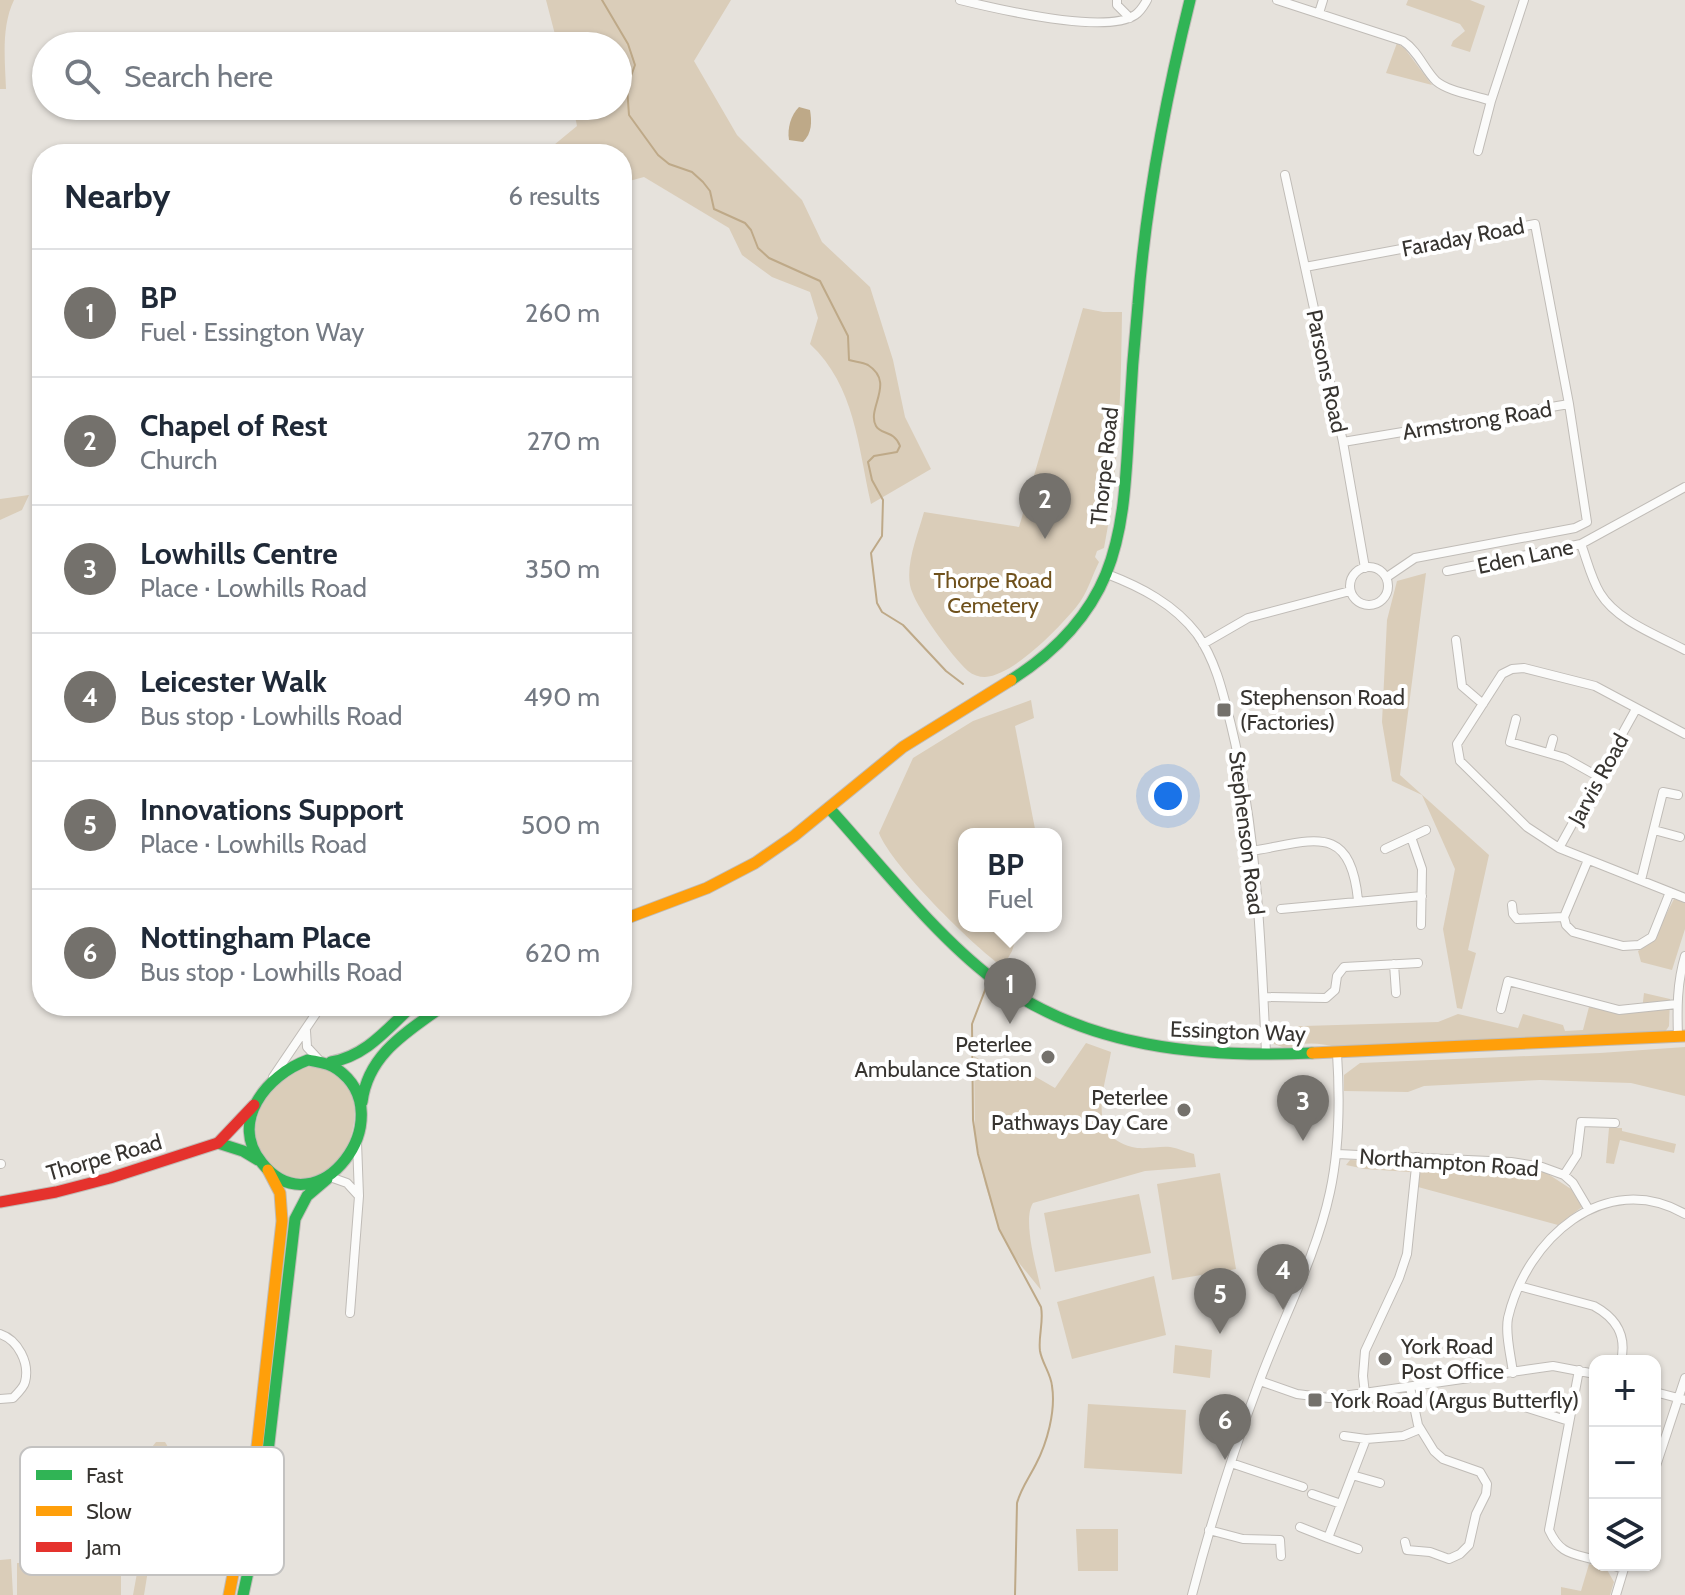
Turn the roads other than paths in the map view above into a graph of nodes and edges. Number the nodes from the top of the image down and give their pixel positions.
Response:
1 (960, 0) edge
2 (1117, 0) edge
3 (1147, 0) edge
4 (1190, 0) edge
5 (1277, 0) edge
6 (1323, 0) edge
7 (1524, 0) edge
8 (1319, 13) junction
9 (1130, 18) junction
10 (1491, 101) junction
11 (1478, 151) dead end
12 (1285, 175) dead end
13 (1305, 267) junction
14 (1569, 404) junction
15 (1343, 442) junction
16 (1685, 487) edge
17 (1581, 544) junction
18 (1365, 568) junction
19 (1447, 571) dead end
20 (1107, 574) junction
21 (1387, 577) junction
22 (1350, 591) junction
23 (1456, 640) dead end
24 (1203, 644) junction
25 (1685, 650) edge
26 (1483, 704) junction
27 (1636, 709) junction
28 (1516, 719) dead end
29 (1685, 734) edge
30 (1553, 739) dead end
31 (1549, 753) junction
32 (1599, 777) junction
33 (1678, 795) dead end
34 (829, 808) junction
35 (1426, 830) dead end
36 (1654, 830) junction
37 (1411, 837) junction
38 (1680, 837) dead end
39 (1559, 848) junction
40 (1385, 849) dead end
41 (1251, 851) junction
42 (1588, 860) junction
43 (1641, 880) junction
44 (1670, 892) junction
45 (1422, 896) junction
46 (1685, 898) edge
47 (1358, 900) junction
48 (1512, 905) dead end
49 (1281, 909) dead end
50 (632, 916) edge
51 (1564, 917) junction
52 (1421, 925) dead end
53 (1685, 956) edge
54 (1418, 963) dead end
55 (1394, 964) junction
56 (1396, 993) dead end
57 (1264, 997) junction
58 (1677, 1004) junction
59 (1501, 1009) dead end
60 (315, 1016) edge
61 (401, 1016) edge
62 (430, 1016) edge
63 (306, 1030) junction
64 (1681, 1036) edge
65 (1266, 1053) junction
66 (1337, 1053) junction
67 (324, 1062) junction
68 (271, 1081) junction
69 (254, 1105) junction
70 (361, 1105) junction
71 (1615, 1123) dead end
72 (357, 1136) junction
73 (218, 1143) junction
74 (1337, 1154) junction
75 (1417, 1157) junction
76 (258, 1160) junction
77 (268, 1170) junction
78 (1564, 1175) junction
79 (328, 1178) junction
80 (359, 1196) junction
81 (0, 1202) edge
82 (1589, 1210) junction
83 (1685, 1214) edge
84 (1519, 1286) junction
85 (350, 1313) dead end
86 (0, 1334) edge
87 (1622, 1355) edge
88 (1579, 1370) junction
89 (1589, 1372) edge
90 (1513, 1373) junction
91 (1685, 1378) edge
92 (1260, 1381) junction
93 (1410, 1387) junction
94 (1365, 1394) junction
95 (1661, 1394) edge
96 (0, 1399) edge
97 (1681, 1399) edge
98 (1515, 1404) dead end
99 (1569, 1421) junction
100 (1420, 1429) junction
101 (1344, 1436) dead end
102 (1366, 1439) junction
103 (256, 1447) edge
104 (269, 1447) edge
105 (1661, 1453) edge
106 (1231, 1463) junction
107 (1352, 1475) junction
108 (1380, 1483) dead end
109 (1303, 1487) dead end
110 (1312, 1494) dead end
111 (1341, 1504) junction
112 (1300, 1527) dead end
113 (1209, 1530) junction
114 (1328, 1538) junction
115 (1358, 1549) dead end
116 (1281, 1556) dead end
117 (1589, 1558) edge
118 (1404, 1560) dead end
119 (1624, 1571) edge
120 (234, 1575) edge
121 (247, 1575) edge
122 (229, 1595) edge
123 (243, 1595) edge
124 (1192, 1595) edge
125 (1616, 1595) edge

1 - 9 street
2 - 9 street
3 - 9 street
4 - 20 main road, Thorpe Road
5 - 8 street
6 - 8 street
7 - 10 street
8 - 10 street
10 - 11 street
12 - 13 street, Parsons Road
13 - 14 street, Faraday Road
13 - 15 street, Parsons Road
14 - 15 street, Armstrong Road
14 - 21 street, Armstrong Road
15 - 18 street, Parsons Road
16 - 17 street, Eden Lane
17 - 19 street, Eden Lane
17 - 25 street
18 - 21 street
18 - 22 street
20 - 24 street, Stephenson Road
20 - 34 main road, Thorpe Road
21 - 22 street, Armstrong Road
22 - 24 street
23 - 26 street
24 - 41 street, Stephenson Road
26 - 27 street
26 - 39 street
27 - 29 street
27 - 32 street, Jarvis Road
28 - 31 street
30 - 31 street
31 - 32 street
32 - 39 street, Jarvis Road
33 - 36 street
34 - 50 main road, Thorpe Road
34 - 65 main road, Essington Way
35 - 37 street
36 - 38 street
36 - 43 street
37 - 40 street
37 - 45 street
39 - 42 street
41 - 47 street
41 - 57 street, Stephenson Road
42 - 43 street
42 - 51 street
43 - 44 street
44 - 46 street
44 - 51 street
45 - 47 street
45 - 52 street
47 - 49 street
48 - 51 street
53 - 58 street
54 - 55 street
55 - 56 street
55 - 57 street
57 - 65 street, Stephenson Road
58 - 59 street
58 - 64 street
60 - 63 street
61 - 67 main road
62 - 70 main road
63 - 67 street
63 - 68 street
64 - 66 main road, Essington Way
65 - 66 main road, Essington Way
66 - 74 street
67 - 68 main road
67 - 70 main road
68 - 69 main road
69 - 73 main road, Thorpe Road
69 - 76 main road
70 - 72 main road
71 - 78 street
72 - 79 main road
72 - 80 street
73 - 76 main road
73 - 81 main road, Thorpe Road
74 - 75 street, Northampton Road
74 - 92 street
75 - 78 street, Northampton Road
75 - 94 street
76 - 77 main road
77 - 79 main road
77 - 103 main road
78 - 82 street, Northampton Road
79 - 80 street
79 - 104 main road
80 - 85 street
82 - 83 street
82 - 84 street
84 - 87 street
84 - 90 street
86 - 96 street
88 - 89 street
88 - 90 street
88 - 99 street
90 - 93 street
91 - 97 street
92 - 94 street
92 - 106 street
93 - 94 street
93 - 100 street
95 - 97 street
97 - 105 street
98 - 99 street
99 - 117 street
100 - 102 street
100 - 118 street
101 - 102 street
102 - 107 street
106 - 109 street
106 - 113 street
107 - 108 street
107 - 111 street
110 - 111 street
111 - 114 street
112 - 114 street
113 - 116 street
113 - 124 street
114 - 115 street
119 - 125 street
120 - 122 main road
121 - 123 main road

